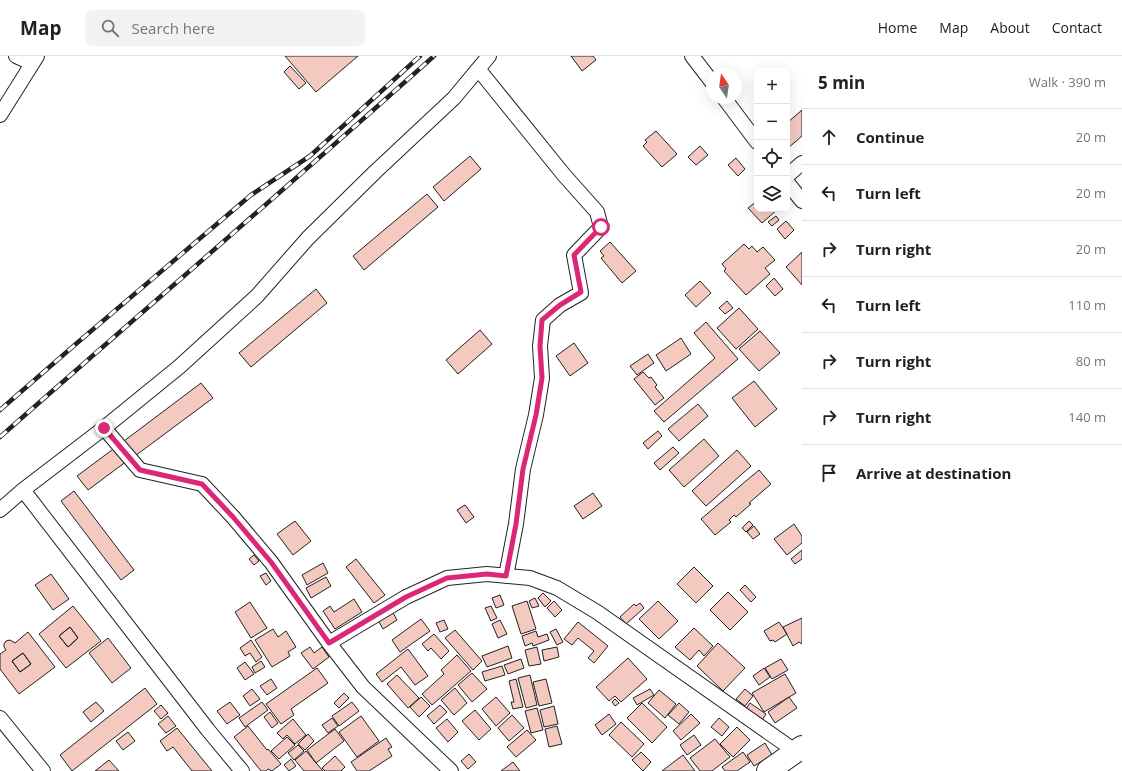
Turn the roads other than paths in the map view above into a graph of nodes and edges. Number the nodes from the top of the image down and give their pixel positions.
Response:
1 (16, 56) edge
2 (489, 56) edge
3 (692, 56) edge
4 (34, 60) edge
5 (479, 70) junction
6 (706, 74) edge
7 (728, 104) edge
8 (0, 115) edge
9 (756, 140) edge
10 (802, 163) edge
11 (790, 173) edge
12 (790, 186) edge
13 (802, 201) edge
14 (104, 428) junction
15 (23, 490) junction
16 (0, 510) edge
17 (506, 576) junction
18 (329, 643) junction
19 (0, 718) edge
20 (798, 749) edge
21 (43, 771) edge
22 (242, 771) edge
23 (451, 771) edge
24 (768, 771) edge

1 - 4 street
2 - 5 street
3 - 6 street
4 - 8 street
5 - 14 street
5 - 17 street
7 - 9 street
10 - 11 street
12 - 13 street
14 - 15 street
14 - 18 street
15 - 16 street
15 - 22 street
17 - 18 street
17 - 20 street
18 - 23 street
19 - 21 street
20 - 24 highway

